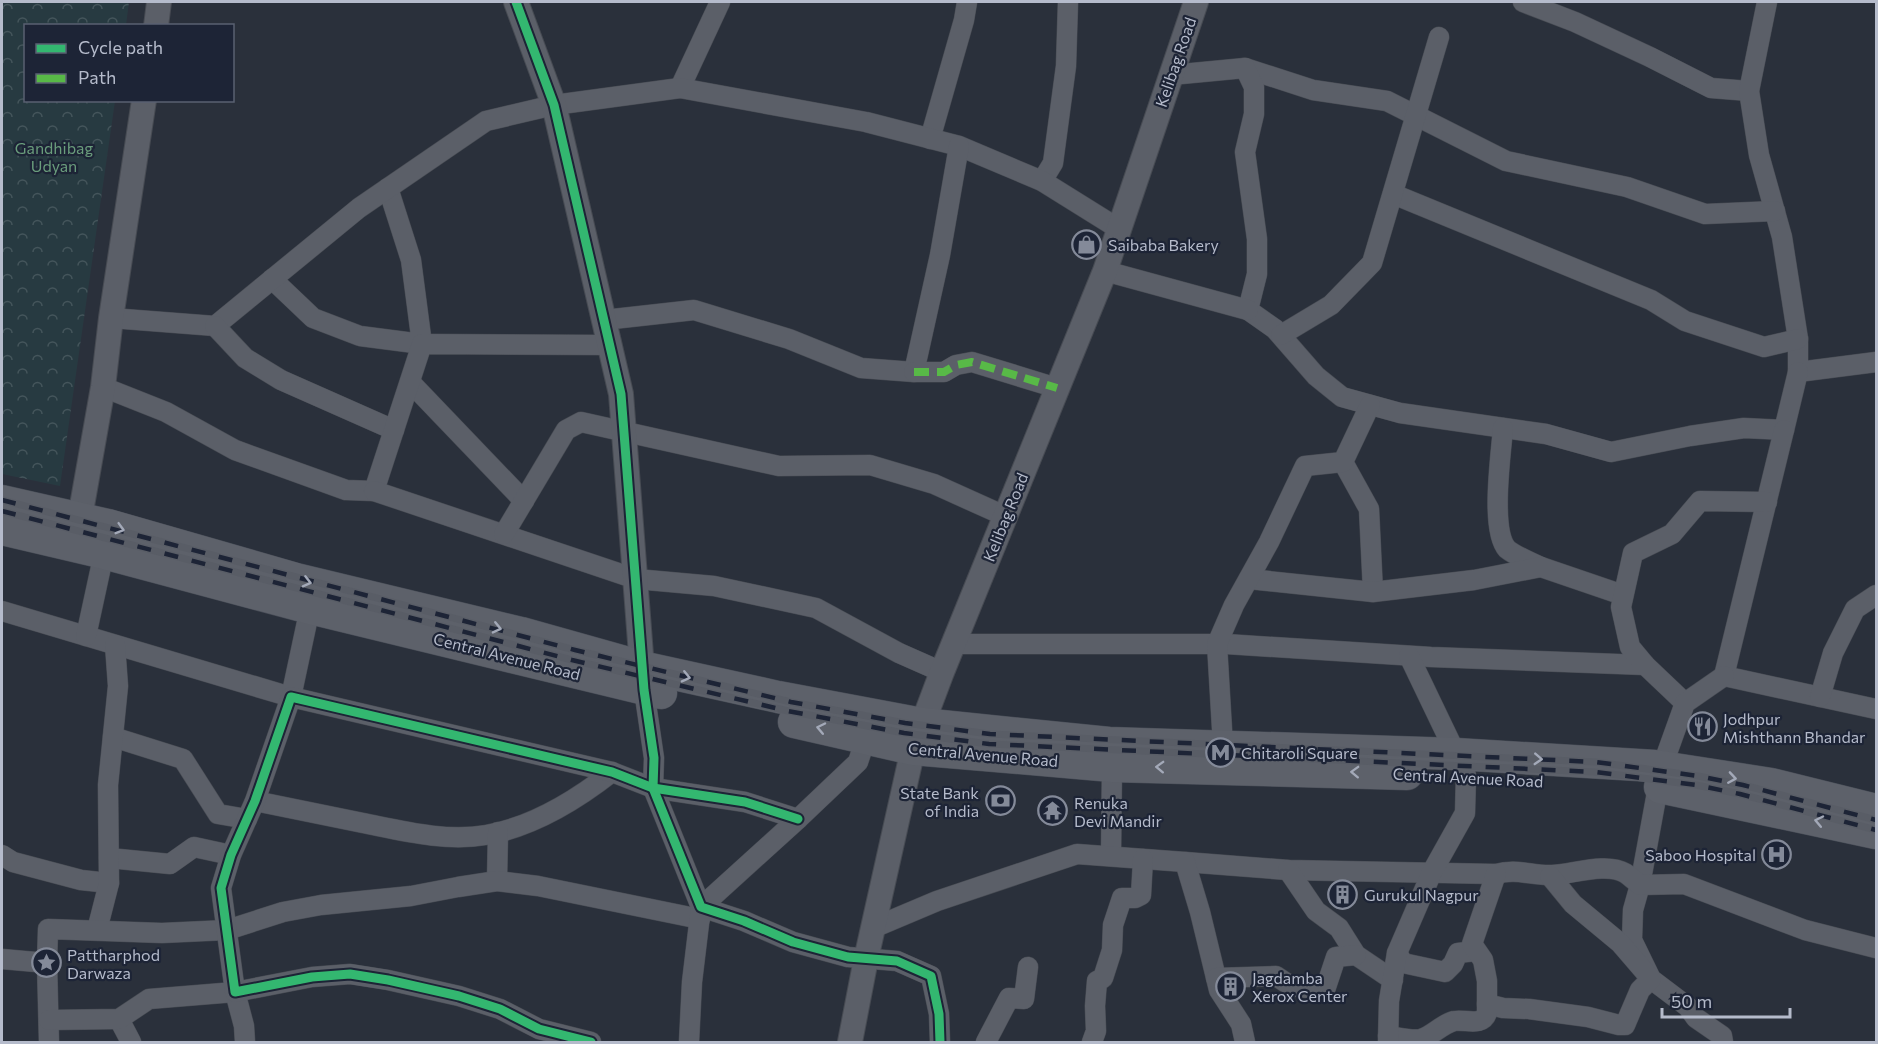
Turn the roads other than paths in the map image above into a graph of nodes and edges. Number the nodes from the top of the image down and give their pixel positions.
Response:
1 (159, 2) edge
2 (516, 2) edge
3 (720, 2) edge
4 (967, 2) edge
5 (1068, 2) edge
6 (1196, 2) edge
7 (1523, 2) edge
8 (1767, 2) edge
9 (156, 24) edge
10 (1439, 37) dead end
11 (1245, 68) junction
12 (1171, 75) junction
13 (680, 88) junction
14 (1749, 90) junction
15 (144, 102) edge
16 (554, 105) junction
17 (1416, 116) junction
18 (930, 139) junction
19 (959, 146) junction
20 (1042, 181) junction
21 (388, 188) junction
22 (1393, 194) junction
23 (1775, 211) junction
24 (1119, 229) junction
25 (1105, 271) junction
26 (272, 279) junction
27 (1248, 310) junction
28 (111, 318) junction
29 (604, 320) junction
30 (215, 326) junction
31 (1281, 335) junction
32 (1798, 339) junction
33 (422, 344) junction
34 (610, 345) junction
35 (1876, 362) edge
36 (914, 372) junction
37 (1798, 372) junction
38 (410, 382) junction
39 (103, 387) junction
40 (1057, 388) junction
41 (1370, 405) junction
42 (1503, 428) junction
43 (394, 430) junction
44 (624, 430) junction
45 (1785, 430) junction
46 (1343, 462) junction
47 (374, 491) junction
48 (2, 501) edge
49 (524, 501) junction
50 (1767, 502) junction
51 (1005, 516) junction
52 (2, 529) edge
53 (504, 534) junction
54 (86, 540) junction
55 (1541, 567) junction
56 (636, 579) junction
57 (1249, 579) junction
58 (1373, 592) junction
59 (1623, 595) junction
60 (1876, 595) edge
61 (310, 608) junction
62 (2, 611) edge
63 (86, 636) junction
64 (953, 644) junction
65 (1217, 644) junction
66 (115, 645) junction
67 (1409, 656) junction
68 (1645, 665) junction
69 (942, 672) junction
70 (1724, 675) junction
71 (643, 678) junction
72 (291, 697) junction
73 (1820, 697) junction
74 (1685, 703) junction
75 (1876, 710) edge
76 (113, 737) junction
77 (918, 737) junction
78 (866, 738) junction
79 (1222, 746) junction
80 (1461, 765) junction
81 (1112, 766) junction
82 (612, 772) junction
83 (1660, 777) junction
84 (653, 788) junction
85 (255, 801) junction
86 (1876, 810) edge
87 (247, 819) junction
88 (798, 819) junction
89 (498, 832) junction
90 (1876, 833) edge
91 (2, 855) edge
92 (231, 855) junction
93 (1111, 856) junction
94 (109, 858) junction
95 (1143, 859) junction
96 (1185, 862) junction
97 (1288, 870) junction
98 (1432, 872) junction
99 (1496, 874) junction
100 (1550, 876) junction
101 (497, 881) junction
102 (110, 883) junction
103 (1640, 885) junction
104 (700, 913) junction
105 (873, 928) junction
106 (97, 930) junction
107 (227, 930) junction
108 (1876, 948) edge
109 (1476, 951) junction
110 (1397, 953) junction
111 (1356, 955) junction
112 (2, 959) edge
113 (866, 959) junction
114 (47, 963) junction
115 (1028, 968) dead end
116 (1216, 978) junction
117 (1651, 979) junction
118 (1393, 980) junction
119 (235, 992) junction
120 (1487, 1004) junction
121 (119, 1019) junction
122 (49, 1020) junction
123 (1450, 1033) edge
124 (1621, 1034) edge
125 (1388, 1039) edge
126 (49, 1042) edge
127 (131, 1042) edge
128 (245, 1042) edge
129 (591, 1042) edge
130 (688, 1042) edge
131 (850, 1042) edge
132 (940, 1042) edge
133 (986, 1042) edge
134 (1092, 1042) edge
135 (1245, 1042) edge
136 (1724, 1042) edge

1 - 9 street
2 - 16 street
3 - 13 street
4 - 18 street
5 - 20 street
6 - 12 street, Kelibag Road
7 - 14 street
8 - 14 street
10 - 17 street
11 - 12 street
11 - 17 street
11 - 27 street
12 - 24 street, Kelibag Road
13 - 16 street
13 - 18 street
14 - 23 street
15 - 28 street
16 - 21 street
16 - 29 street
17 - 22 street
17 - 23 street
18 - 19 street
19 - 20 street
19 - 36 street
20 - 24 street
21 - 26 street
21 - 33 street
22 - 31 street
22 - 32 street
23 - 32 street
24 - 25 street, Kelibag Road
25 - 27 street
25 - 40 street, Kelibag Road
26 - 30 street
26 - 33 street
27 - 31 street
28 - 30 street
28 - 39 street
29 - 34 street
29 - 36 street
30 - 43 street
31 - 41 street
32 - 37 street
33 - 34 street
33 - 38 street
34 - 44 street
35 - 37 street
36 - 40 street
37 - 45 street
38 - 43 street
38 - 49 street
39 - 47 street
39 - 54 street
40 - 51 street, Kelibag Road
41 - 42 street
41 - 46 street
42 - 45 street
42 - 55 street
43 - 47 street
44 - 49 street
44 - 51 street
44 - 56 street
45 - 50 street
46 - 57 street
46 - 58 street
47 - 53 street
48 - 54 main road
49 - 53 street
50 - 59 street
50 - 70 street
51 - 64 street, Kelibag Road
52 - 54 main road, Central Avenue Road
53 - 56 street
54 - 61 main road, Central Avenue Road
54 - 63 street
54 -> 71 main road
55 - 58 street
55 - 59 street
56 - 69 street
56 - 71 street
57 - 58 street
57 - 65 street
59 - 68 street
60 - 73 street
61 - 71 main road, Central Avenue Road
61 - 72 street
62 - 63 street
63 - 66 street
64 - 65 street
64 - 69 street, Kelibag Road
65 - 67 street
65 - 79 street
66 - 72 street
66 - 76 street
67 - 68 street
67 - 80 street
68 - 74 street
69 - 77 street, Kelibag Road
70 - 73 street
70 - 74 street
71 -> 77 main road
78 -> 71 main road, Central Avenue Road
71 - 84 street
72 - 82 street
72 - 85 street
73 - 75 street
74 - 83 street
76 - 87 street
76 - 94 street
77 - 78 main road, Central Avenue Road
77 - 79 main road
77 - 81 main road, Central Avenue Road
77 - 105 street, Kelibag Road
78 - 88 street
79 - 80 main road
80 -> 81 main road, Central Avenue Road
80 - 83 main road, Central Avenue Road
80 - 98 street
81 - 93 street
82 - 84 street
82 - 89 street
83 -> 86 main road
90 -> 83 main road, Central Avenue Road
83 - 103 street
84 - 88 street
84 - 104 street
85 - 87 street
85 - 89 street
87 - 92 street
88 - 104 street
89 - 101 street
91 - 102 street
92 - 94 street
92 - 107 street
93 - 95 street
93 - 105 street
94 - 102 street
95 - 96 street
95 - 134 street
96 - 97 street
96 - 116 street
97 - 98 street
97 - 111 street
98 - 99 street
98 - 110 street
99 - 100 street
99 - 109 street
100 - 103 street
100 - 117 street
101 - 104 street
101 - 107 street
102 - 106 street
103 - 108 street
103 - 117 street
104 - 113 street
104 - 130 street
105 - 113 street, Kelibag Road
106 - 107 street
106 - 114 street
107 - 119 street
109 - 110 street
109 - 120 street
110 - 118 street
111 - 116 street
111 - 118 street
112 - 114 street
113 - 131 street, Kelibag Road
113 - 132 street
114 - 122 street
115 - 133 street
116 - 135 street
117 - 124 street
117 - 136 street
118 - 125 street
119 - 121 street
119 - 128 street
119 - 129 street
120 - 123 street
120 - 124 street
121 - 122 street
121 - 127 street
122 - 126 street
123 - 125 street

